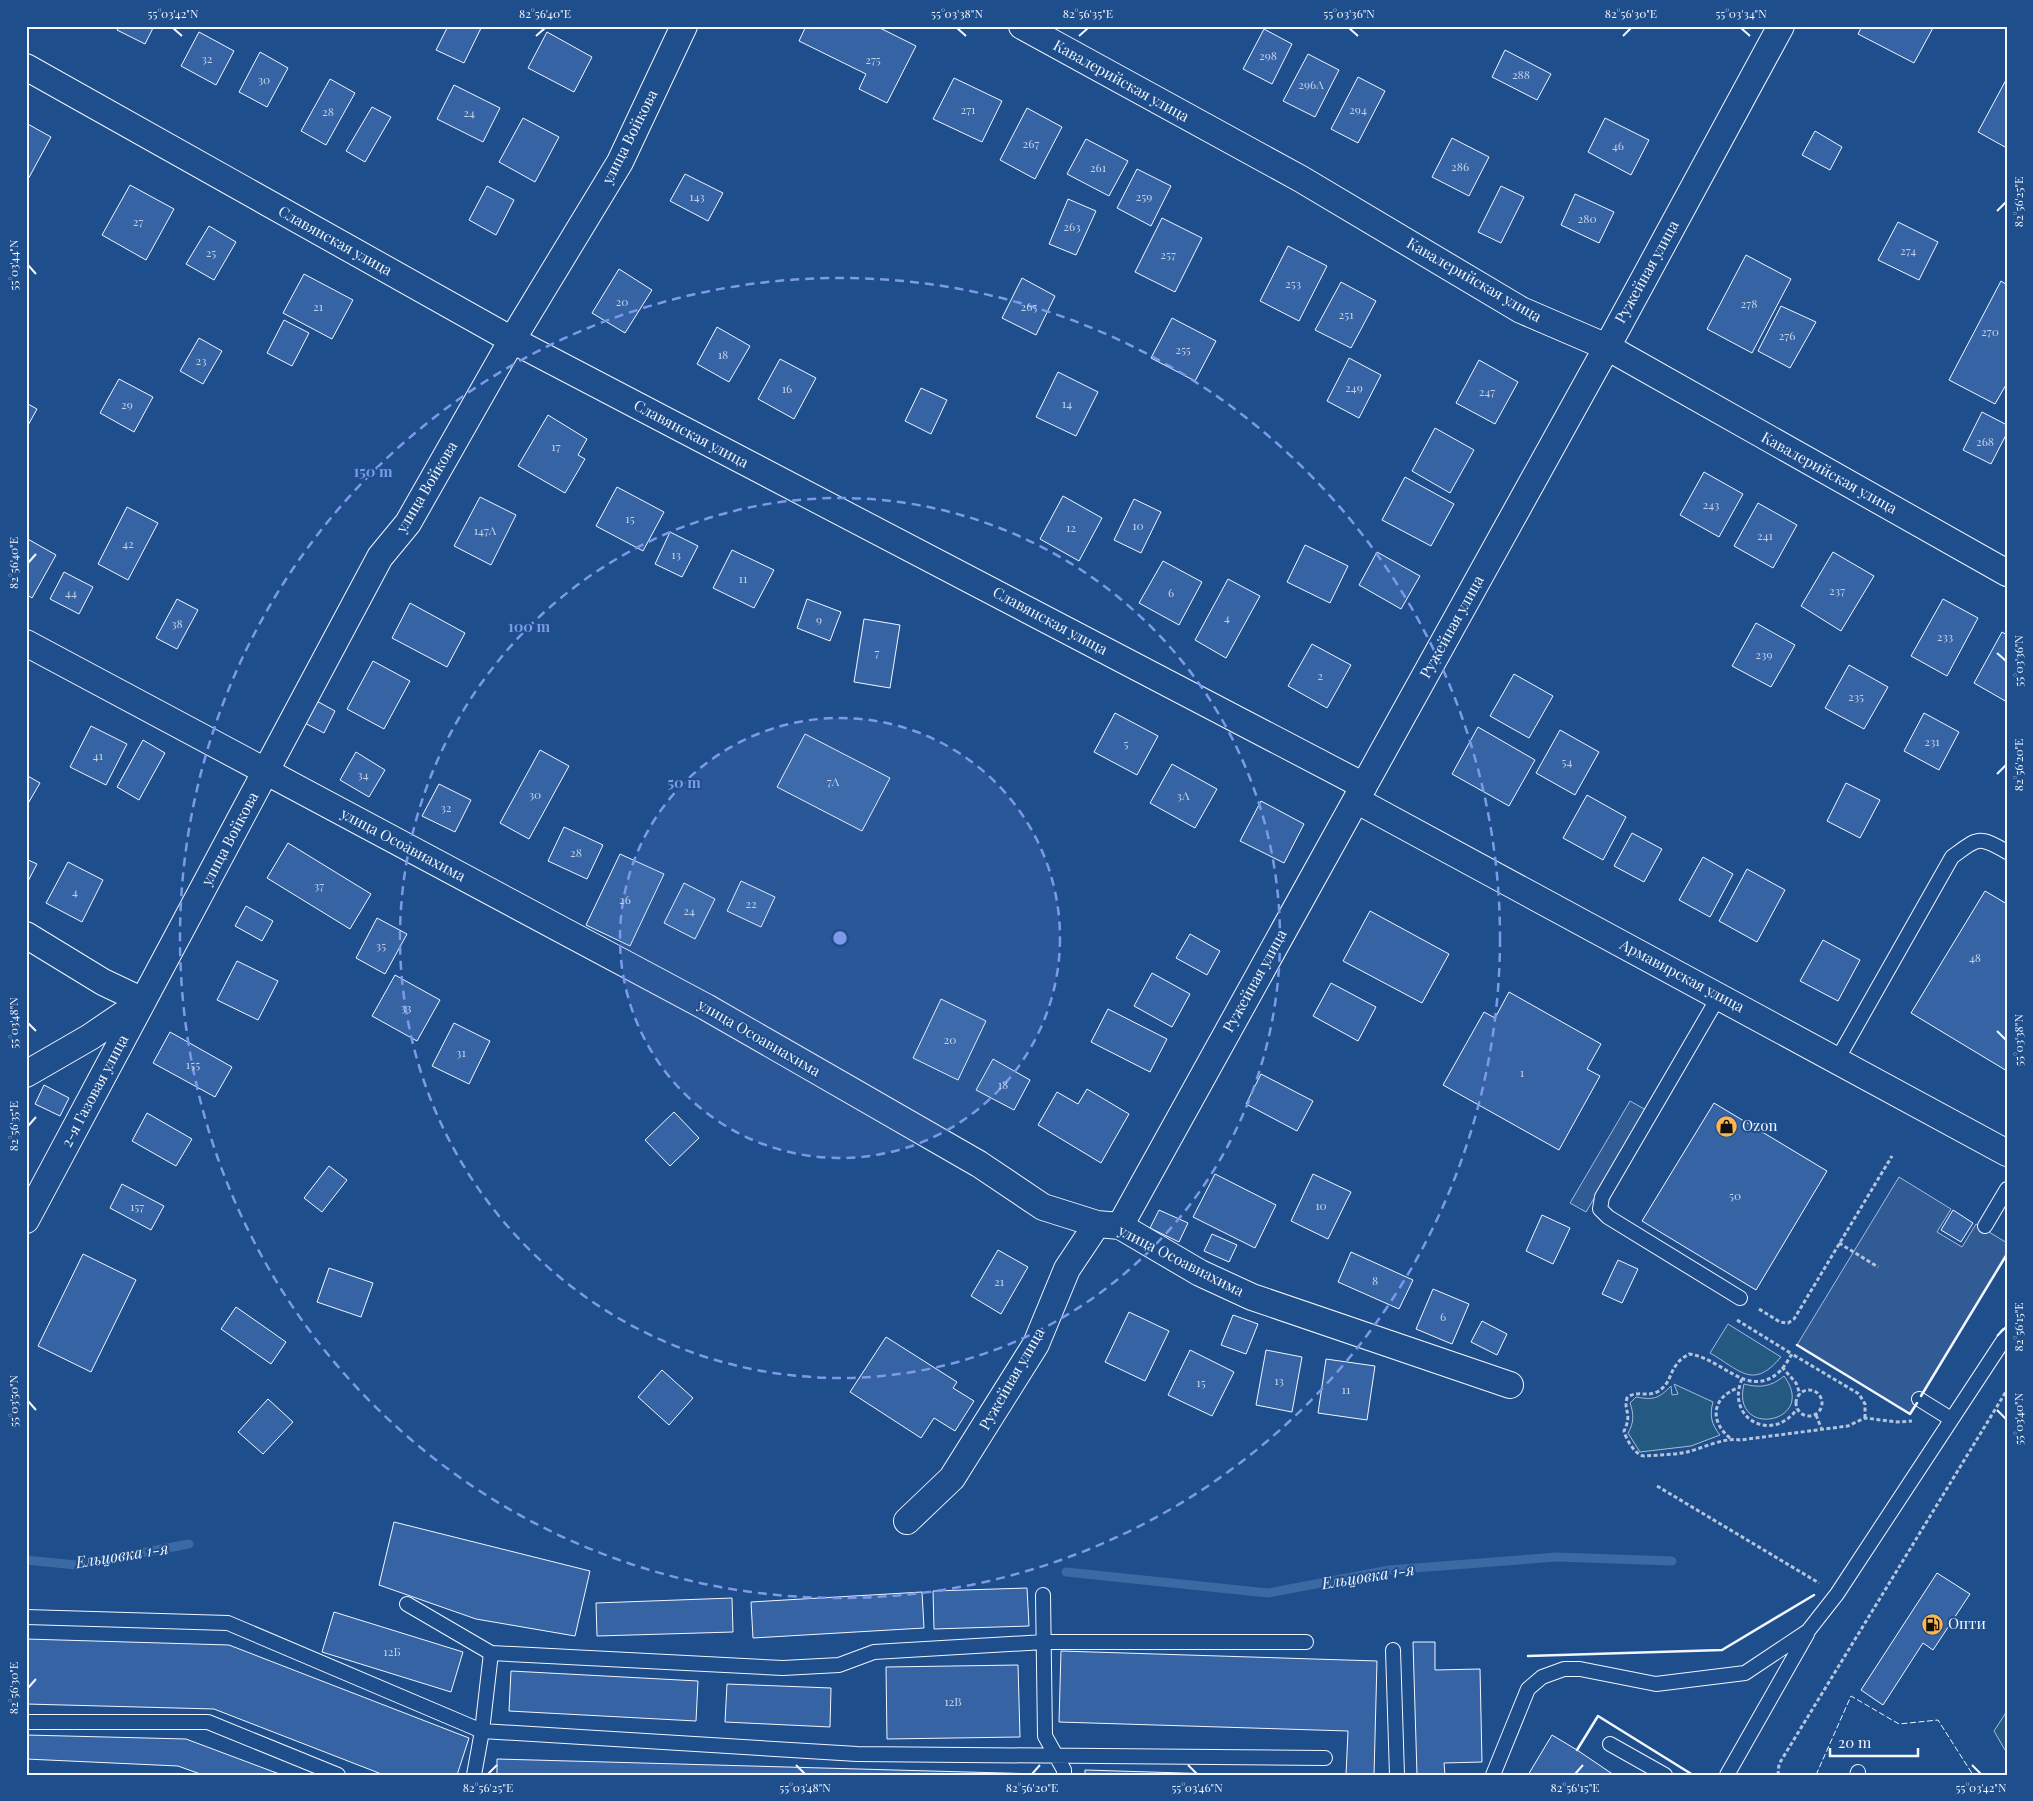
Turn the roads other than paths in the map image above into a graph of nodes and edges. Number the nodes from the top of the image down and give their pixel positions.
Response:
1 (684, 26) edge
2 (1022, 26) edge
3 (1781, 26) edge
4 (26, 67) edge
5 (512, 340) junction
6 (1607, 347) junction
7 (2007, 573) edge
8 (26, 643) edge
9 (266, 772) junction
10 (1360, 793) junction
11 (2007, 852) edge
12 (26, 935) edge
13 (1719, 996) junction
14 (143, 1000) junction
15 (1837, 1060) junction
16 (26, 1074) edge
17 (2007, 1153) edge
18 (2007, 1190) edge
19 (26, 1220) edge
20 (1108, 1225) junction
21 (1985, 1226) dead end
22 (1740, 1298) road end
23 (2007, 1335) edge
24 (1510, 1386) dead end
25 (1919, 1399) dead end
26 (1952, 1419) junction
27 (907, 1521) dead end
28 (1043, 1595) dead end
29 (407, 1604) dead end
30 (26, 1618) edge
31 (1808, 1631) junction
32 (1044, 1642) junction
33 (1306, 1642) dead end
34 (1393, 1650) dead end
35 (491, 1653) junction
36 (26, 1722) edge
37 (482, 1731) junction
38 (1610, 1744) dead end
39 (1056, 1756) junction
40 (1325, 1758) dead end
41 (338, 1775) edge
42 (474, 1775) edge
43 (1064, 1775) edge
44 (1397, 1775) edge
45 (1493, 1775) edge
46 (1665, 1775) edge
47 (1727, 1775) edge

1 - 5 street, улица Войкова
2 - 6 street, Кавалерийская улица
3 - 6 street, Ружейная улица
4 - 5 street, Славянская улица
5 - 9 street, улица Войкова
5 - 10 street, Славянская улица
6 - 7 street, Кавалерийская улица
6 - 10 street, Ружейная улица
8 - 9 street, улица Осоавиахима
9 - 14 street, улица Войкова
9 - 20 street, улица Осоавиахима
10 - 13 street, Армавирская улица
10 - 20 street, Ружейная улица
11 - 15 lane
12 - 14 street
13 - 15 street, Армавирская улица
13 - 22 lane
14 - 16 street
14 - 19 street, 2-я Газовая улица
15 - 17 street, Армавирская улица
18 - 21 lane
20 - 24 street, улица Осоавиахима
20 - 27 street, Ружейная улица
23 - 26 lane
25 - 26 lane
26 - 31 lane
28 - 32 lane
29 - 35 lane
30 - 37 lane
31 - 45 lane
31 - 47 lane
32 - 33 lane
32 - 35 lane
32 - 39 lane
34 - 44 lane
35 - 37 lane
36 - 41 lane
37 - 39 lane
37 - 42 lane
38 - 46 lane
39 - 40 lane
39 - 43 lane

